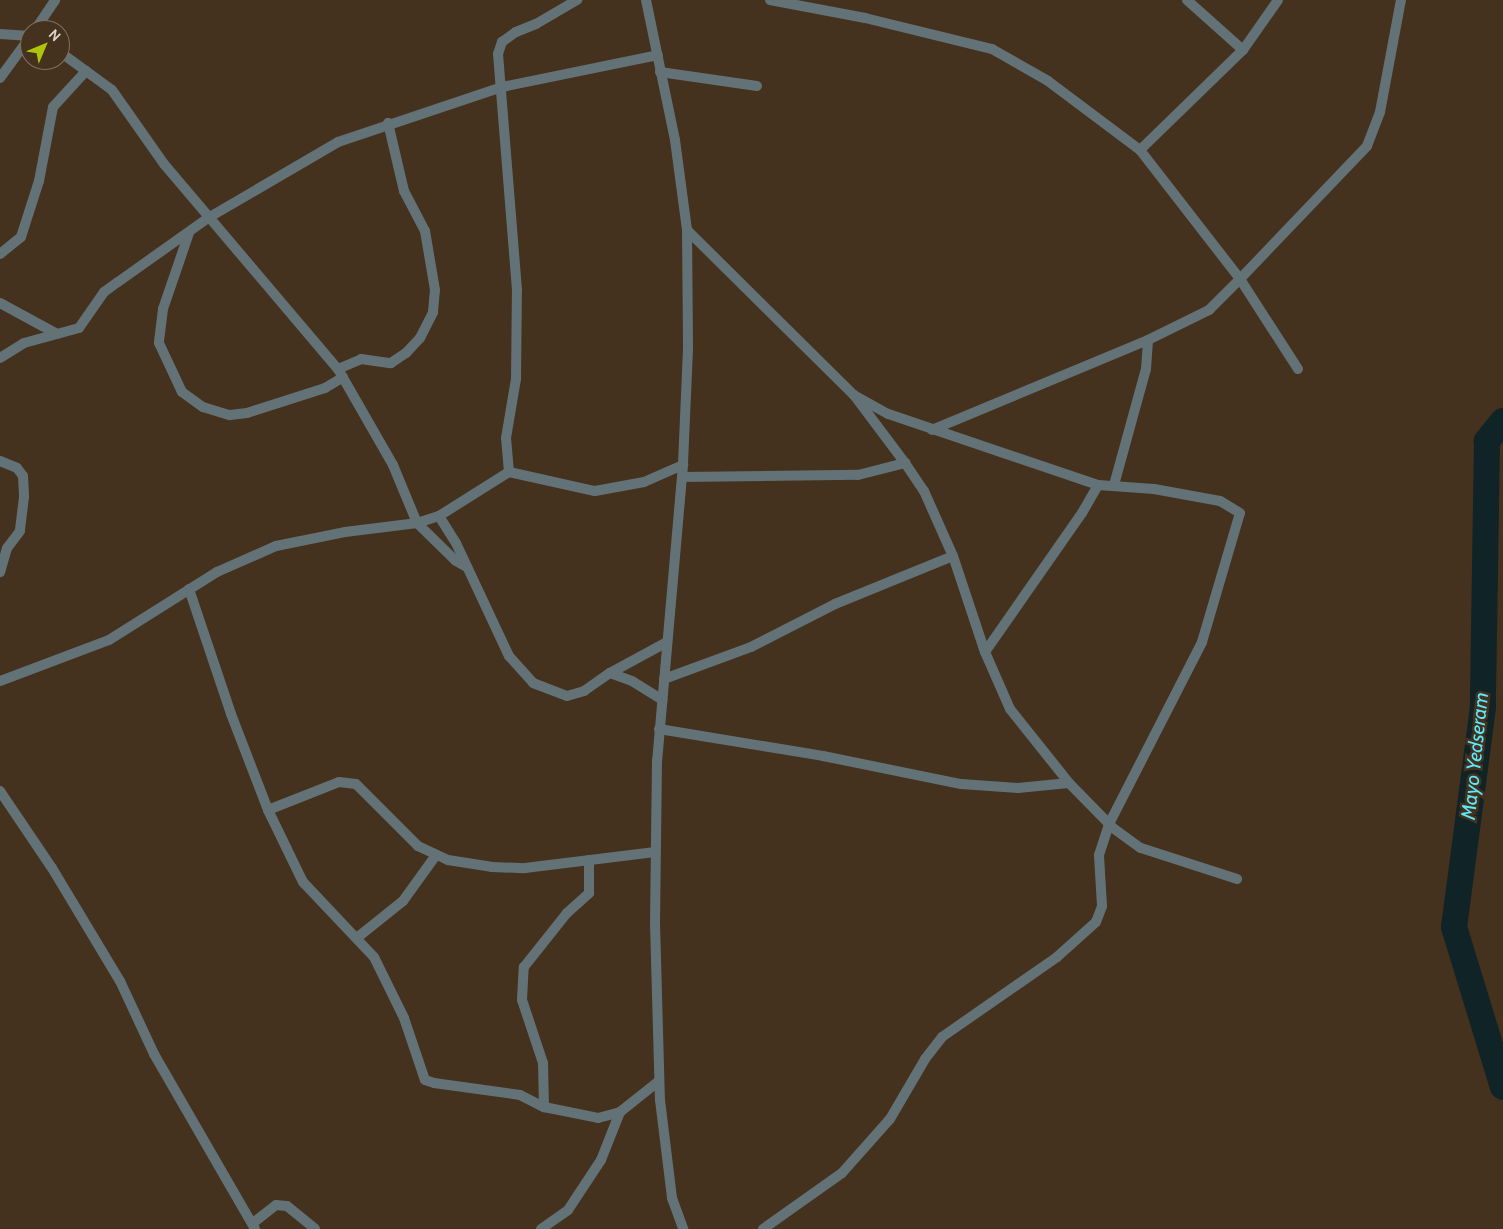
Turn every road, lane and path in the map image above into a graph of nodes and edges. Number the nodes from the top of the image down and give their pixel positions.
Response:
1 (55, 0) edge
2 (577, 0) edge
3 (646, 0) edge
4 (770, 0) edge
5 (1187, 0) edge
6 (1278, 0) edge
7 (1401, 0) edge
8 (42, 20) edge
9 (0, 34) edge
10 (20, 36) edge
11 (1243, 50) junction
12 (20, 51) edge
13 (658, 55) junction
14 (70, 59) edge
15 (86, 71) junction
16 (660, 72) junction
17 (0, 78) edge
18 (757, 86) dead end
19 (502, 87) junction
20 (388, 123) junction
21 (1140, 150) junction
22 (208, 218) junction
23 (687, 230) junction
24 (190, 232) junction
25 (0, 254) edge
26 (1240, 279) junction
27 (0, 303) edge
28 (57, 334) junction
29 (1148, 340) junction
30 (0, 358) edge
31 (1298, 369) dead end
32 (341, 373) junction
33 (854, 395) junction
34 (932, 430) junction
35 (0, 461) edge
36 (905, 463) junction
37 (683, 465) junction
38 (509, 472) junction
39 (682, 477) junction
40 (1114, 484) junction
41 (1098, 485) junction
42 (439, 516) junction
43 (418, 523) junction
44 (3, 546) edge
45 (953, 556) junction
46 (467, 567) junction
47 (0, 572) edge
48 (189, 589) junction
49 (667, 642) junction
50 (985, 652) junction
51 (610, 673) junction
52 (664, 679) junction
53 (0, 681) edge
54 (662, 700) junction
55 (660, 729) junction
56 (1069, 783) junction
57 (0, 791) edge
58 (268, 810) junction
59 (1109, 824) junction
60 (655, 852) junction
61 (436, 855) junction
62 (589, 860) junction
63 (1237, 879) dead end
64 (358, 937) junction
65 (659, 1081) junction
66 (544, 1107) junction
67 (620, 1112) junction
68 (254, 1226) edge
69 (315, 1229) edge
70 (541, 1229) edge
71 (682, 1229) edge
72 (763, 1229) edge

1 - 8 street
2 - 19 street
3 - 13 street
4 - 21 street
5 - 11 street
6 - 11 street
7 - 26 street
9 - 10 street
11 - 21 street
12 - 17 street
13 - 16 street
13 - 19 street
14 - 15 street
15 - 22 street
15 - 25 street
16 - 18 street
16 - 23 street
19 - 20 street
19 - 38 street
20 - 22 street
20 - 32 street
21 - 26 street
22 - 24 street
22 - 32 street
23 - 33 street
23 - 37 street
24 - 28 street
24 - 32 street
26 - 29 street
26 - 31 street
27 - 28 street
28 - 30 street
29 - 34 street
29 - 40 street
32 - 43 street
33 - 34 street
33 - 36 street
34 - 41 street
35 - 44 street
36 - 39 street
36 - 45 street
37 - 38 street
37 - 39 street
38 - 42 street
39 - 49 street
40 - 41 street
40 - 59 street
41 - 50 street
42 - 43 street
42 - 46 street
43 - 46 street
43 - 48 street
44 - 47 street
45 - 50 street
45 - 52 street
46 - 51 street
48 - 53 street
48 - 58 street
49 - 51 street
49 - 52 street
50 - 56 street
51 - 54 street
52 - 54 street
54 - 55 street
55 - 56 street
55 - 60 street
56 - 59 street
57 - 68 street
58 - 61 street
58 - 64 street
59 - 63 street
59 - 72 street
60 - 62 street
60 - 65 street
61 - 62 street
61 - 64 street
62 - 66 street
64 - 66 street
65 - 67 street
65 - 71 street
66 - 67 street
67 - 70 street
68 - 69 street

